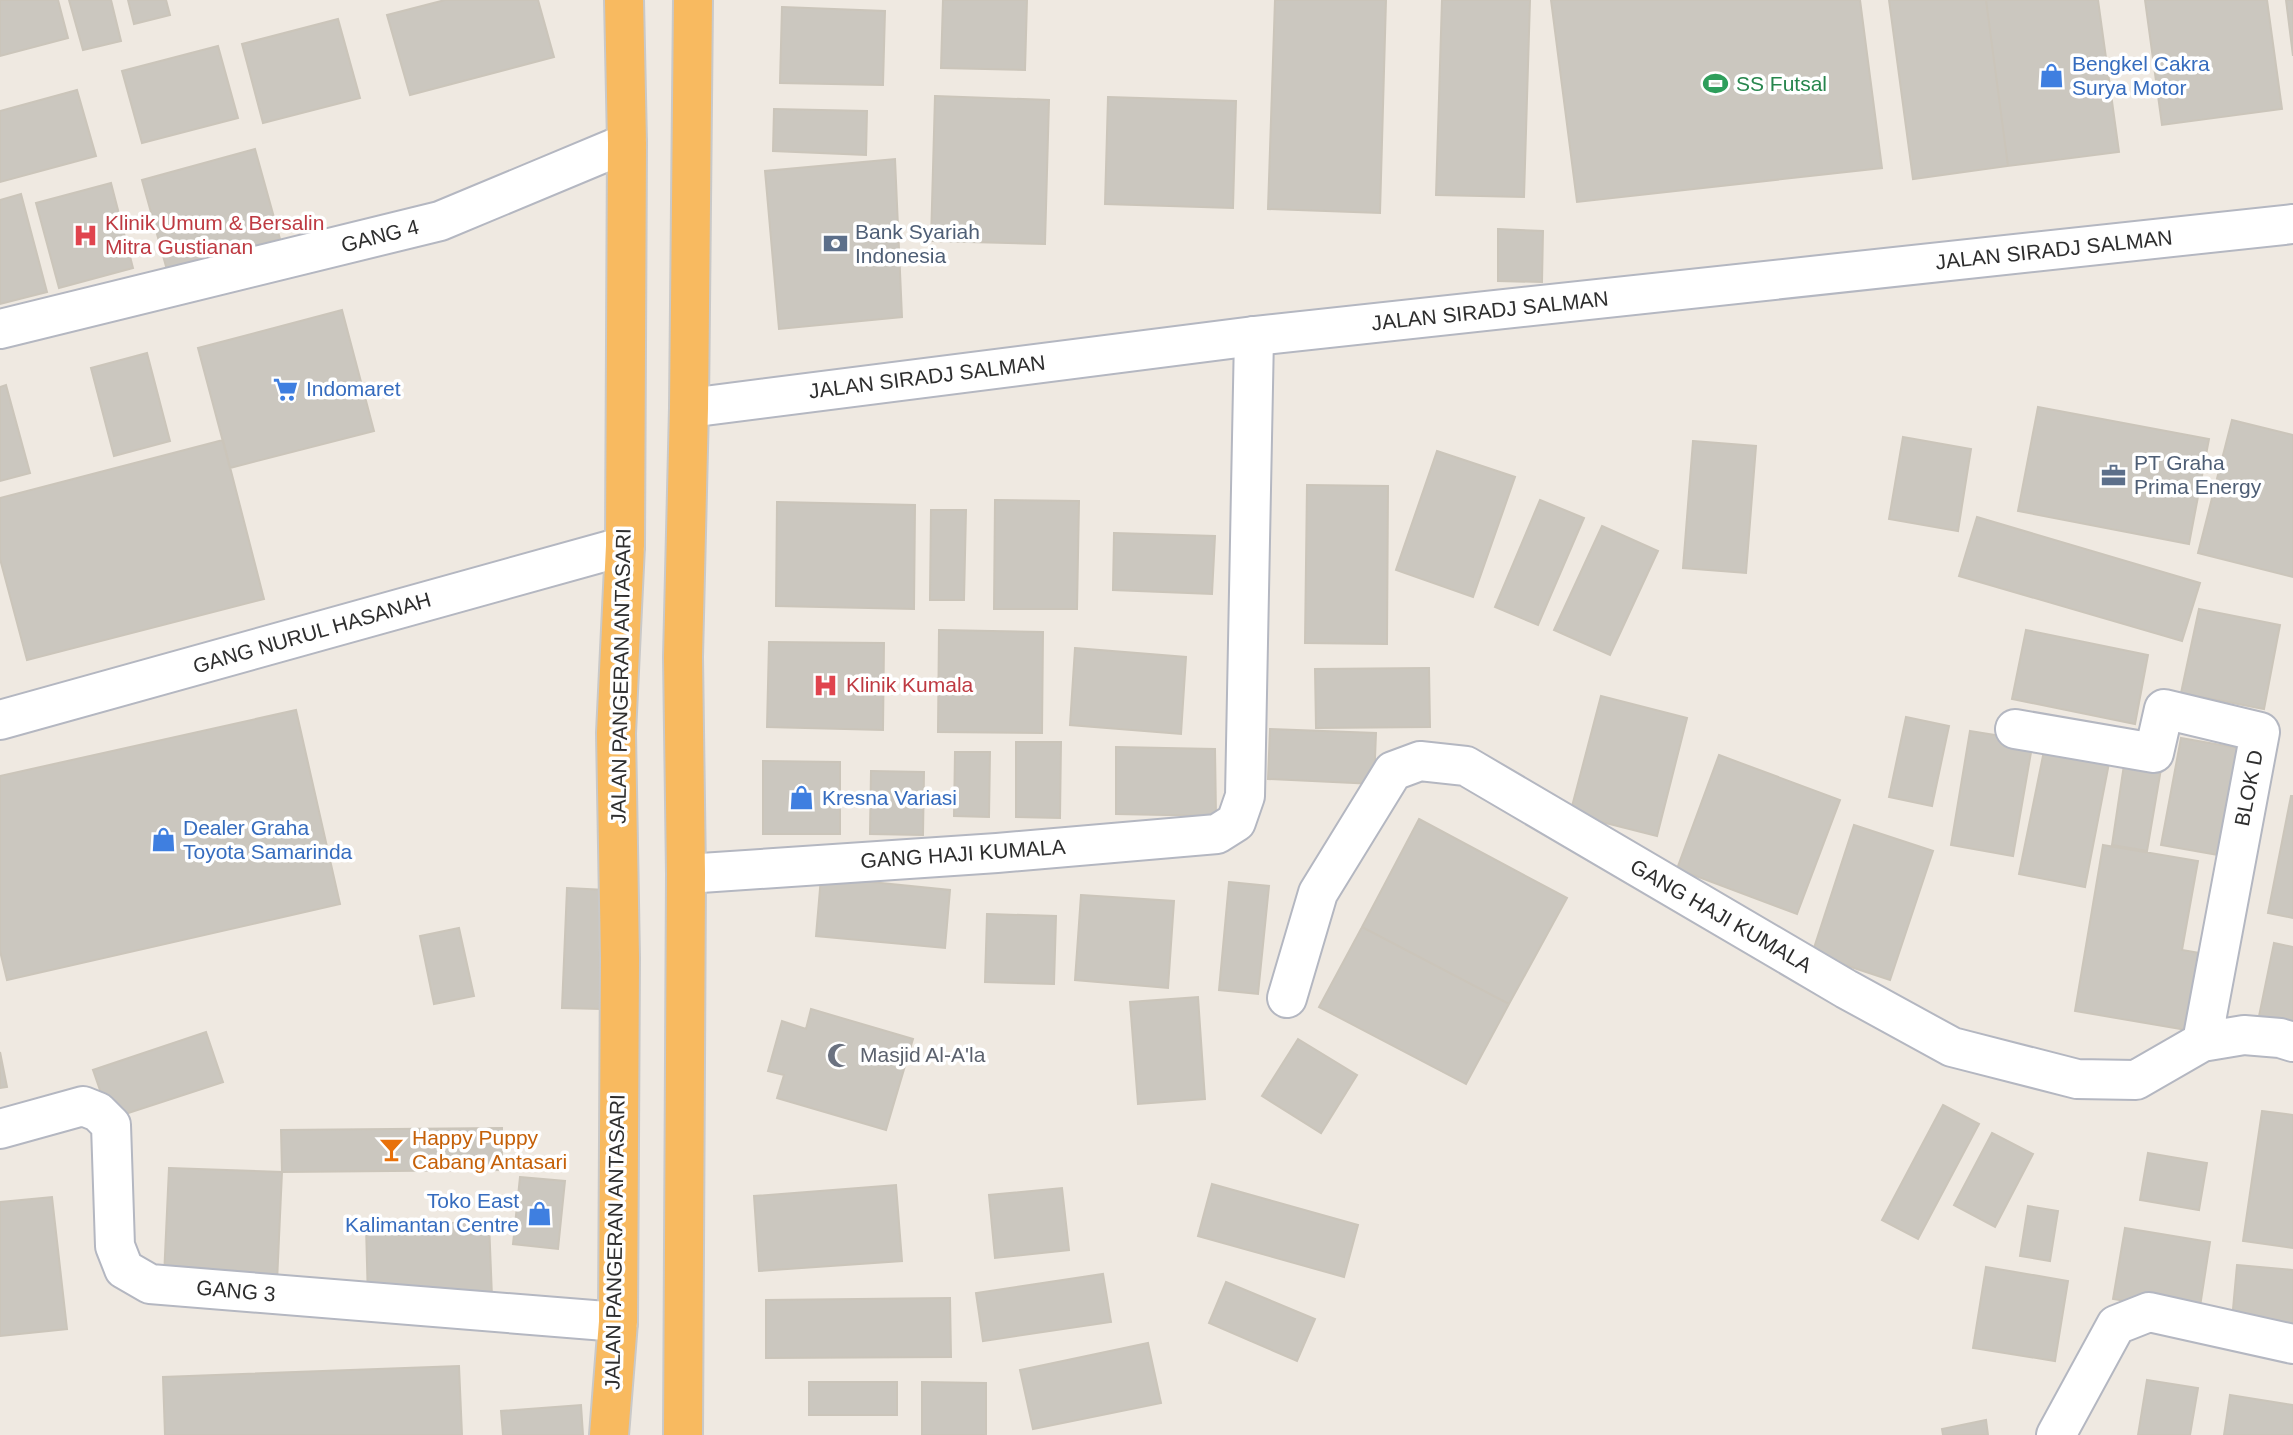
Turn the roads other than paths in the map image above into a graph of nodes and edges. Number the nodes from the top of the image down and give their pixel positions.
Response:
1 (624, 0) edge
2 (693, 0) edge
3 (627, 143) junction
4 (2293, 224) edge
5 (0, 329) edge
6 (1254, 336) junction
7 (689, 408) junction
8 (625, 546) junction
9 (0, 720) edge
10 (2015, 729) dead end
11 (686, 874) junction
12 (1287, 998) dead end
13 (2202, 1042) junction
14 (2293, 1042) edge
15 (0, 1129) edge
16 (618, 1322) junction
17 (2293, 1343) edge
18 (609, 1435) edge
19 (683, 1435) edge
20 (2056, 1435) edge

1 - 3 highway, JALAN PANGERAN ANTASARI
2 - 7 highway
3 - 5 street, GANG 4
3 - 8 highway, JALAN PANGERAN ANTASARI
4 - 6 street, JALAN SIRADJ SALMAN
6 - 7 street, JALAN SIRADJ SALMAN
6 - 11 street, GANG HAJI KUMALA
7 - 11 highway
8 - 9 street, GANG NURUL HASANAH
8 - 16 highway, JALAN PANGERAN ANTASARI
10 - 13 street, BLOK D
11 - 19 highway
12 - 13 street, GANG HAJI KUMALA
13 - 14 street, GANG HAJI KUMALA
15 - 16 street, GANG 3
16 - 18 highway, JALAN PANGERAN ANTASARI
17 - 20 street

